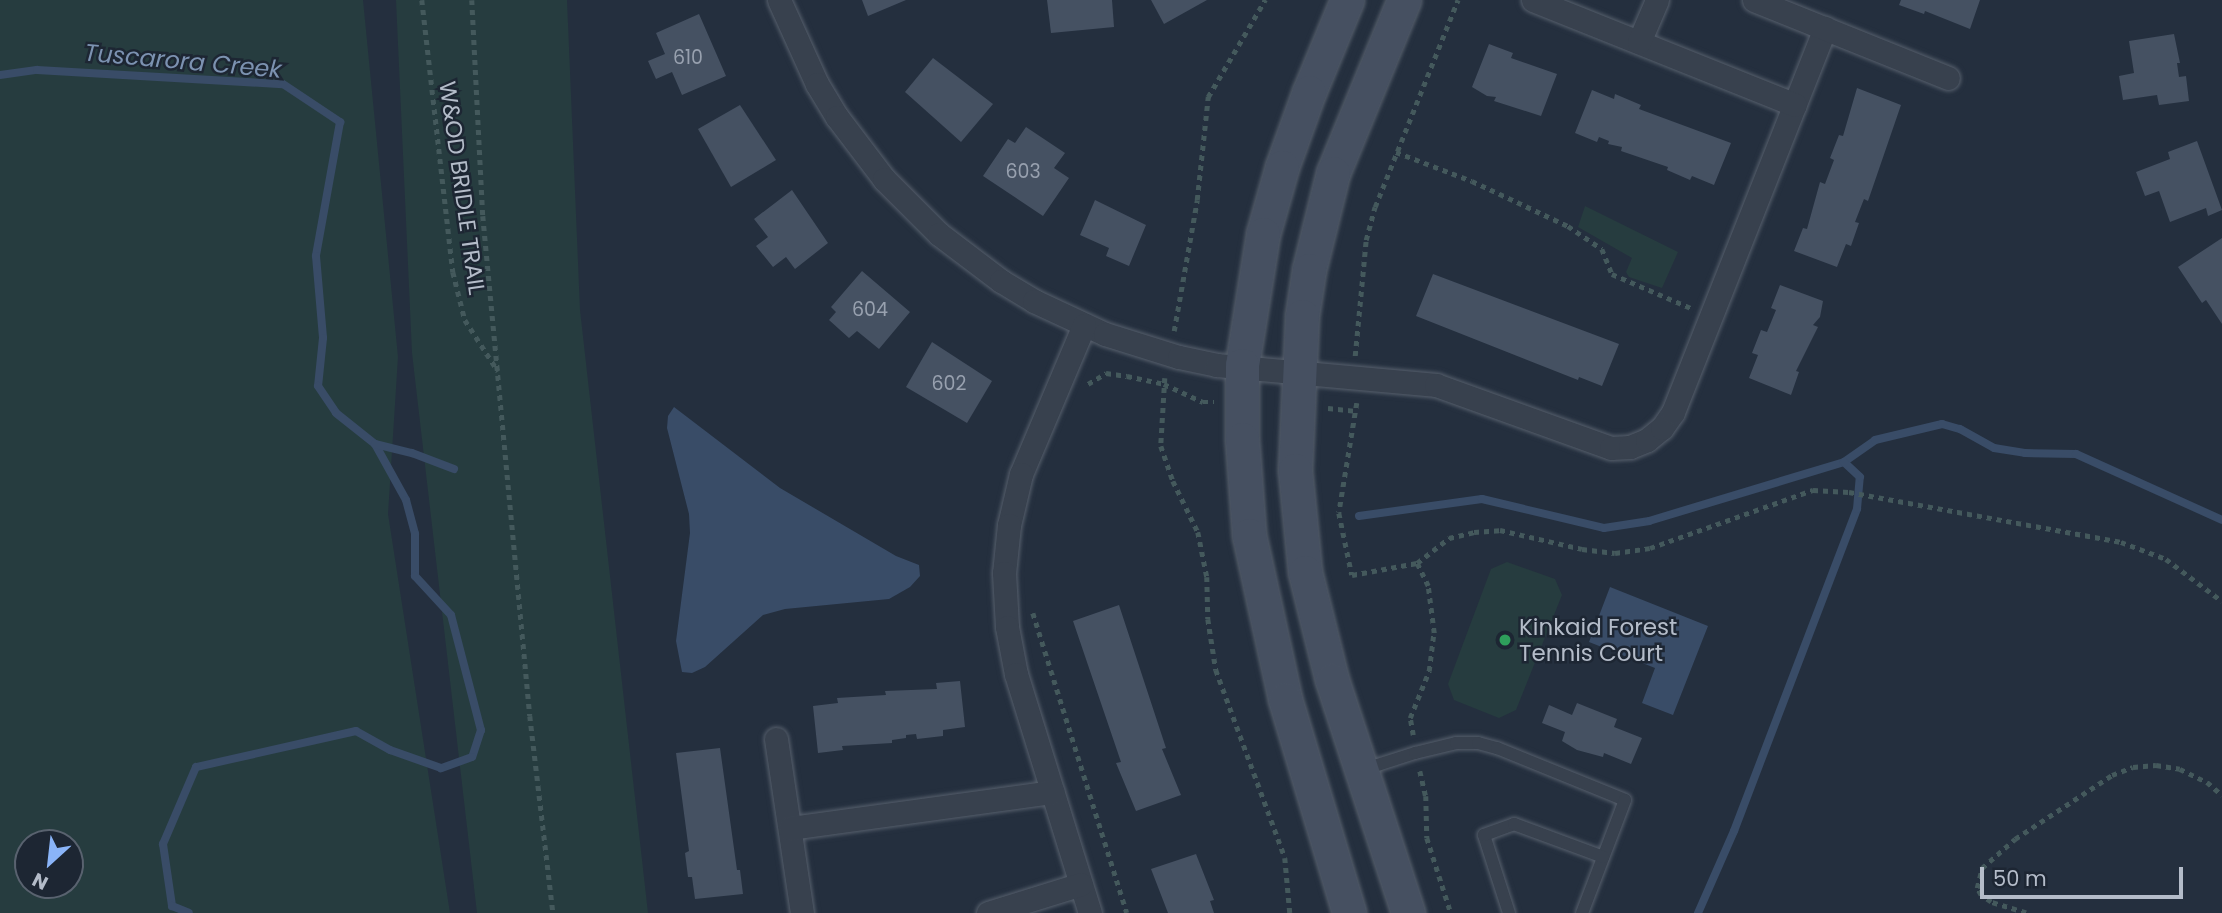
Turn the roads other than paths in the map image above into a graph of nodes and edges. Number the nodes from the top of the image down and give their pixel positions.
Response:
1 (779, 0) edge
2 (1347, 0) edge
3 (1404, 0) edge
4 (1533, 0) edge
5 (1657, 0) edge
6 (1754, 0) edge
7 (1825, 28) junction
8 (1639, 42) junction
9 (1948, 78) dead end
10 (1795, 105) junction
11 (1084, 325) junction
12 (1242, 365) junction
13 (1299, 370) junction
14 (776, 739) dead end
15 (1361, 771) junction
16 (1053, 792) junction
17 (790, 828) junction
18 (1603, 857) junction
19 (1081, 884) junction
20 (802, 913) edge
21 (988, 913) edge
22 (1090, 913) edge
23 (1349, 913) edge
24 (1408, 913) edge
25 (1509, 913) edge
26 (1582, 913) edge

1 - 11 street
2 - 12 street
3 - 13 street
4 - 8 street
5 - 8 street
6 - 7 street
7 - 9 street
7 - 10 street
8 - 10 street
10 - 13 street
11 - 12 street
11 - 16 street
12 - 13 street
12 - 23 street
13 - 15 street
14 - 17 street
15 - 18 lane
15 - 24 street
16 - 17 street
16 - 19 street
17 - 20 street
18 - 25 lane
18 - 26 lane
19 - 21 street
19 - 22 street

